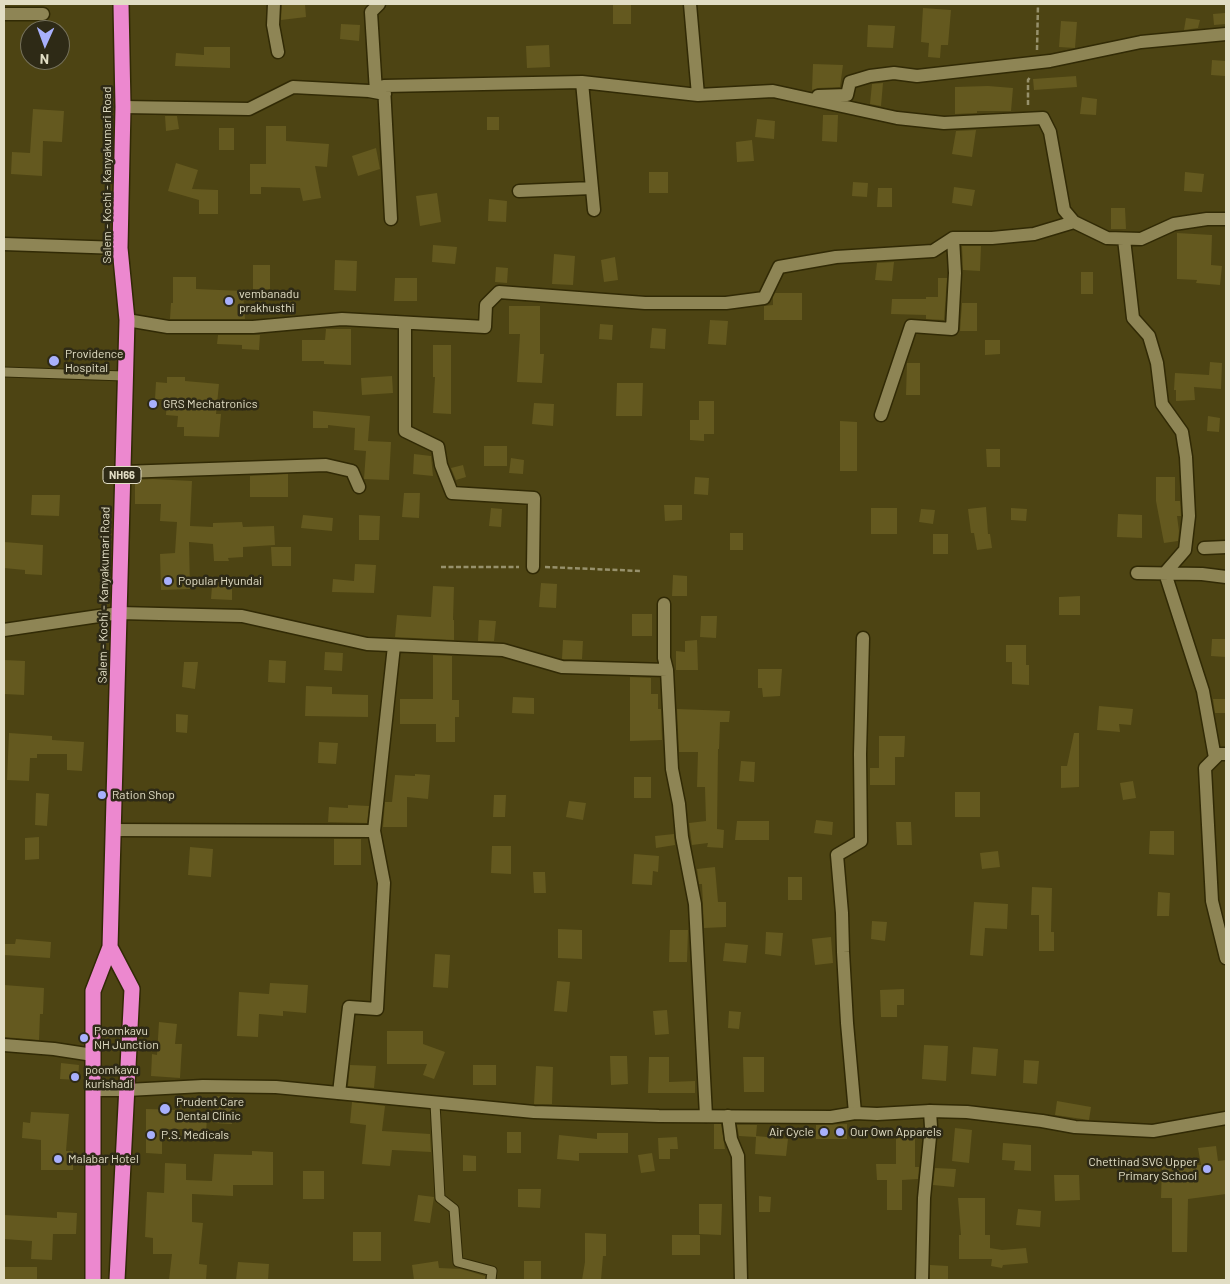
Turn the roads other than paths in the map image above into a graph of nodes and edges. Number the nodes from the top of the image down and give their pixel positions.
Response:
1 (121, 4) edge
2 (274, 4) edge
3 (379, 4) edge
4 (690, 4) edge
5 (4, 14) edge
6 (42, 14) dead end
7 (1226, 34) edge
8 (278, 52) dead end
9 (582, 82) junction
10 (380, 93) junction
11 (698, 95) junction
12 (800, 96) junction
13 (123, 107) junction
14 (592, 188) junction
15 (519, 191) dead end
16 (594, 210) dead end
17 (1226, 219) edge
18 (391, 220) dead end
19 (1074, 222) junction
20 (953, 238) junction
21 (1124, 239) junction
22 (4, 244) edge
23 (120, 248) junction
24 (127, 320) junction
25 (405, 323) junction
26 (4, 372) edge
27 (124, 376) junction
28 (881, 415) dead end
29 (122, 472) junction
30 (359, 487) dead end
31 (1226, 546) edge
32 (1204, 548) dead end
33 (533, 567) dead end
34 (1137, 573) dead end
35 (1165, 573) junction
36 (1226, 578) edge
37 (664, 604) dead end
38 (119, 613) junction
39 (4, 630) edge
40 (862, 638) dead end
41 (394, 646) junction
42 (667, 670) junction
43 (1221, 756) edge
44 (112, 830) junction
45 (374, 831) junction
46 (110, 947) junction
47 (1226, 958) edge
48 (4, 1046) edge
49 (93, 1055) junction
50 (93, 1090) junction
51 (127, 1090) junction
52 (340, 1093) junction
53 (435, 1103) junction
54 (930, 1111) junction
55 (855, 1113) junction
56 (706, 1116) junction
57 (728, 1116) junction
58 (1226, 1118) edge
59 (93, 1280) edge
60 (117, 1280) edge
61 (491, 1280) edge
62 (741, 1280) edge
63 (922, 1280) edge

1 - 13 highway, Salem - Kochi - Kanyakumari Road / NH66
2 - 8 street
3 - 10 street
4 - 11 street
5 - 6 street
7 - 12 street
9 - 10 street
9 - 11 street
9 - 14 street
10 - 13 street
10 - 18 street
11 - 12 street
12 - 19 street
13 - 23 highway, Salem - Kochi - Kanyakumari Road / NH66
14 - 15 street
14 - 16 street
17 - 21 street
19 - 20 street
19 - 21 street
20 - 25 street
20 - 28 street
21 - 35 street
22 - 23 street
23 - 24 highway, Salem - Kochi - Kanyakumari Road / NH66
24 - 25 street
24 - 27 highway, Salem - Kochi - Kanyakumari Road / NH66
25 - 33 street
26 - 27 lane
27 - 29 highway, Salem - Kochi - Kanyakumari Road / NH66
29 - 30 street
29 - 38 highway, Salem - Kochi - Kanyakumari Road / NH66
31 - 32 street
34 - 35 street
35 - 36 street
35 - 43 street
37 - 42 street
38 - 39 street
38 - 41 street
38 - 44 highway, Salem - Kochi - Kanyakumari Road / NH66
40 - 55 street
41 - 42 street
41 - 45 street
42 - 56 street
43 - 47 street
44 - 45 street
44 - 46 highway, Salem - Kochi - Kanyakumari Road / NH66
45 - 52 street
46 - 49 highway
46 - 51 highway
48 - 49 street
49 - 50 highway
50 - 51 street
50 - 59 highway
51 - 52 street
51 - 60 highway
52 - 53 street
53 - 56 street
53 - 61 lane
54 - 55 street
54 - 58 street
54 - 63 street
55 - 57 street
56 - 57 street
57 - 62 street

